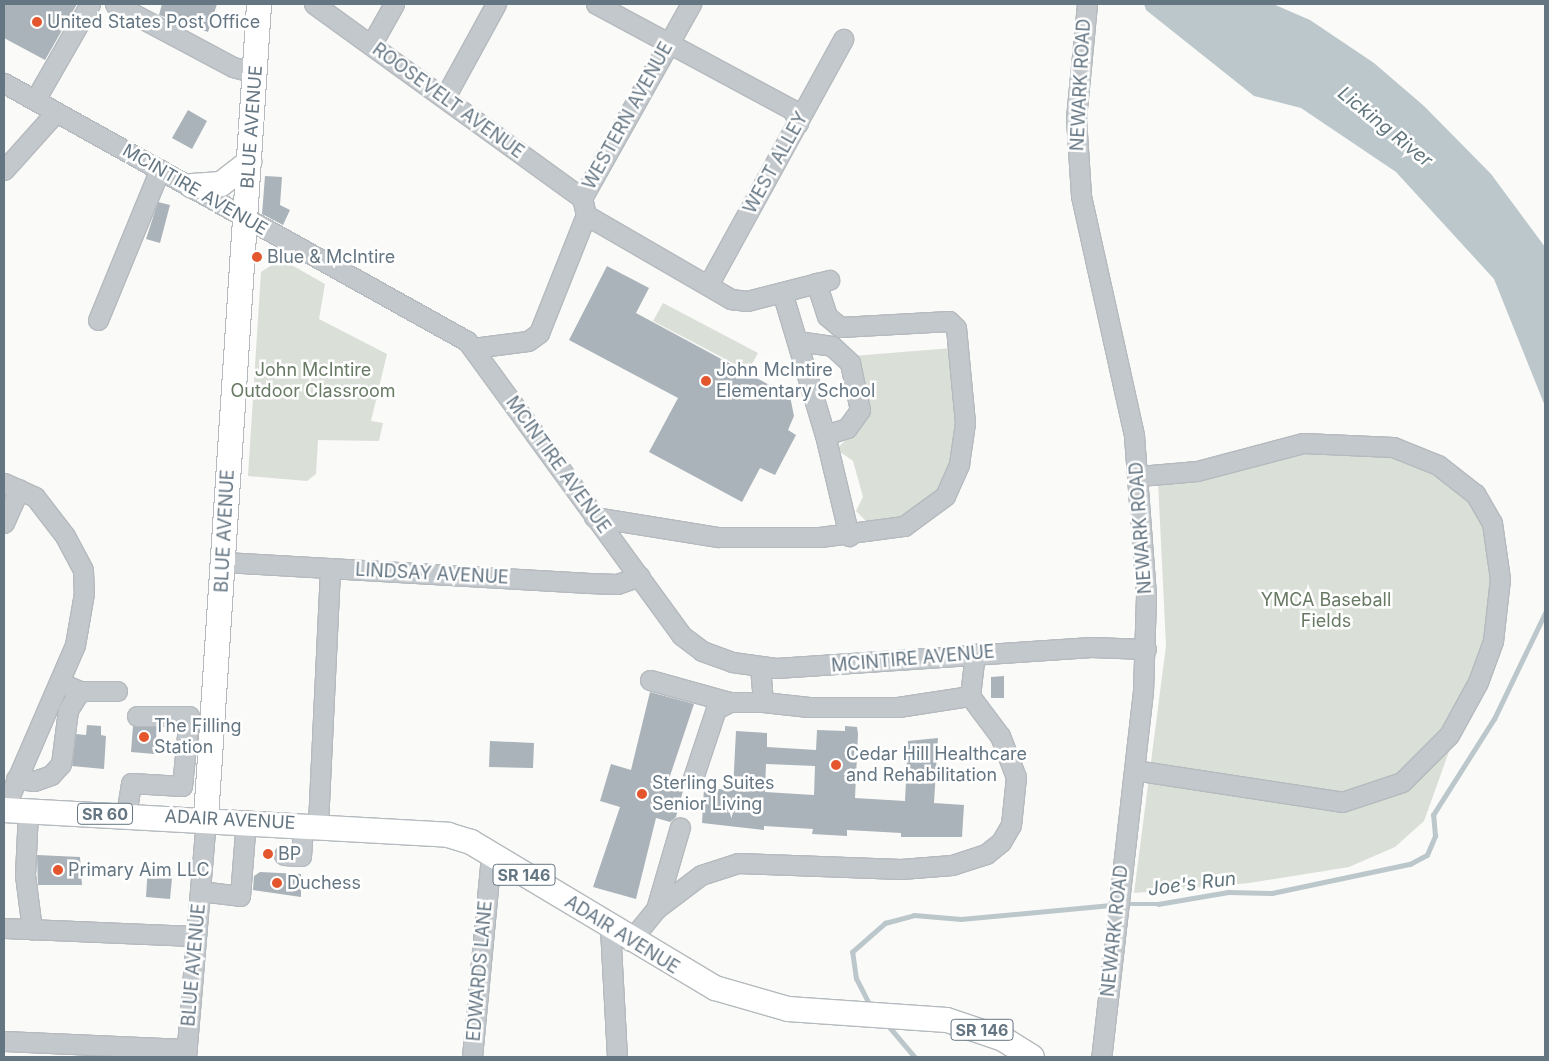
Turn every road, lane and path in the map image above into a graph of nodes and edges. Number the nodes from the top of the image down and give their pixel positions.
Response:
1 (90, 4) edge
2 (115, 4) edge
3 (259, 4) edge
4 (314, 4) edge
5 (394, 4) edge
6 (496, 4) edge
7 (596, 4) edge
8 (691, 4) edge
9 (1087, 4) edge
10 (843, 40) dead end
11 (371, 45) junction
12 (667, 46) junction
13 (256, 73) junction
14 (4, 83) edge
15 (445, 97) junction
16 (35, 100) junction
17 (56, 112) junction
18 (798, 123) junction
19 (249, 162) junction
20 (160, 169) junction
21 (4, 170) edge
22 (192, 186) junction
23 (584, 207) junction
24 (246, 221) junction
25 (708, 285) junction
26 (782, 292) junction
27 (98, 320) dead end
28 (797, 341) junction
29 (473, 348) junction
30 (825, 434) junction
31 (1139, 476) junction
32 (11, 486) edge
33 (594, 517) junction
34 (4, 523) edge
35 (849, 536) junction
36 (224, 562) junction
37 (330, 568) junction
38 (640, 576) junction
39 (1146, 649) junction
40 (975, 654) junction
41 (760, 667) junction
42 (650, 680) dead end
43 (58, 681) junction
44 (80, 691) junction
45 (117, 691) dead end
46 (970, 696) junction
47 (730, 702) junction
48 (763, 702) junction
49 (47, 706) junction
50 (68, 710) junction
51 (137, 716) dead end
52 (188, 724) junction
53 (213, 725) junction
54 (1134, 770) junction
55 (184, 771) junction
56 (210, 771) junction
57 (693, 778) dead end
58 (16, 780) junction
59 (4, 809) edge
60 (28, 811) junction
61 (126, 815) junction
62 (206, 818) junction
63 (246, 820) junction
64 (311, 824) junction
65 (680, 827) dead end
66 (284, 855) dead end
67 (492, 855) junction
68 (200, 891) junction
69 (656, 909) junction
70 (4, 928) edge
71 (610, 928) junction
72 (32, 930) junction
73 (196, 936) junction
74 (630, 940) junction
75 (4, 1041) edge
76 (186, 1053) edge
77 (472, 1057) edge
78 (618, 1057) edge
79 (1032, 1057) edge
80 (1101, 1057) edge

1 - 16 street
2 - 13 street
3 - 13 main road, BLUE AVENUE
4 - 11 street, ROOSEVELT AVENUE
5 - 11 street
6 - 15 street
7 - 12 street
8 - 12 street, WESTERN AVENUE
9 - 31 street, NEWARK ROAD
10 - 18 street, WEST ALLEY
11 - 15 street, ROOSEVELT AVENUE
12 - 18 street
12 - 23 street, WESTERN AVENUE
13 - 19 main road, BLUE AVENUE
14 - 16 street, MCINTIRE AVENUE
15 - 23 street, ROOSEVELT AVENUE
16 - 17 street, MCINTIRE AVENUE
17 - 20 street, MCINTIRE AVENUE
17 - 21 street
18 - 25 street, WEST ALLEY
19 - 22 main road
19 - 24 main road, BLUE AVENUE
20 - 22 street, MCINTIRE AVENUE
20 - 27 street
22 - 24 street, MCINTIRE AVENUE
23 - 25 street, ROOSEVELT AVENUE
23 - 29 street, WESTERN AVENUE
24 - 29 street, MCINTIRE AVENUE
24 - 36 main road, BLUE AVENUE
25 - 26 street, ROOSEVELT AVENUE
26 - 28 street
26 - 35 street, ROOSEVELT AVENUE
28 - 30 street
28 - 30 street
29 - 33 street, MCINTIRE AVENUE
30 - 35 street
31 - 39 street, NEWARK ROAD
31 - 54 street
32 - 34 street
32 - 43 street
33 - 35 street
33 - 38 street, MCINTIRE AVENUE
36 - 37 street, LINDSAY AVENUE
36 - 53 main road, BLUE AVENUE
37 - 38 street, LINDSAY AVENUE
37 - 64 street
38 - 41 street, MCINTIRE AVENUE
39 - 40 street, MCINTIRE AVENUE
39 - 54 street, NEWARK ROAD
40 - 41 street, MCINTIRE AVENUE
40 - 46 street
41 - 48 street
42 - 47 street
43 - 44 street
43 - 49 street
44 - 45 street
44 - 50 street
46 - 48 street
46 - 69 street
47 - 48 street
47 - 57 street
49 - 50 street
49 - 58 street
50 - 58 street
51 - 52 street
52 - 53 street
52 - 55 street
53 - 56 main road, BLUE AVENUE
54 - 80 street, NEWARK ROAD
55 - 56 street
55 - 61 street
56 - 62 main road, BLUE AVENUE
58 - 59 street
59 - 60 main road, ADAIR AVENUE / SR 60
60 - 61 main road, ADAIR AVENUE / SR 60
60 - 72 street
61 - 62 main road, ADAIR AVENUE / SR 60
62 - 63 main road, ADAIR AVENUE / SR 146
62 - 68 street, BLUE AVENUE
63 - 64 main road, ADAIR AVENUE / SR 146
63 - 68 street
64 - 66 street
64 - 67 main road, ADAIR AVENUE / SR 146
65 - 69 street
67 - 71 main road, ADAIR AVENUE / SR 146
67 - 77 street, EDWARDS LANE
68 - 73 street, BLUE AVENUE
69 - 74 street
70 - 72 street
71 - 74 main road, ADAIR AVENUE / SR 146
71 - 78 street
72 - 73 street
73 - 76 street, BLUE AVENUE
74 - 79 main road, ADAIR AVENUE / SR 146
75 - 76 street

